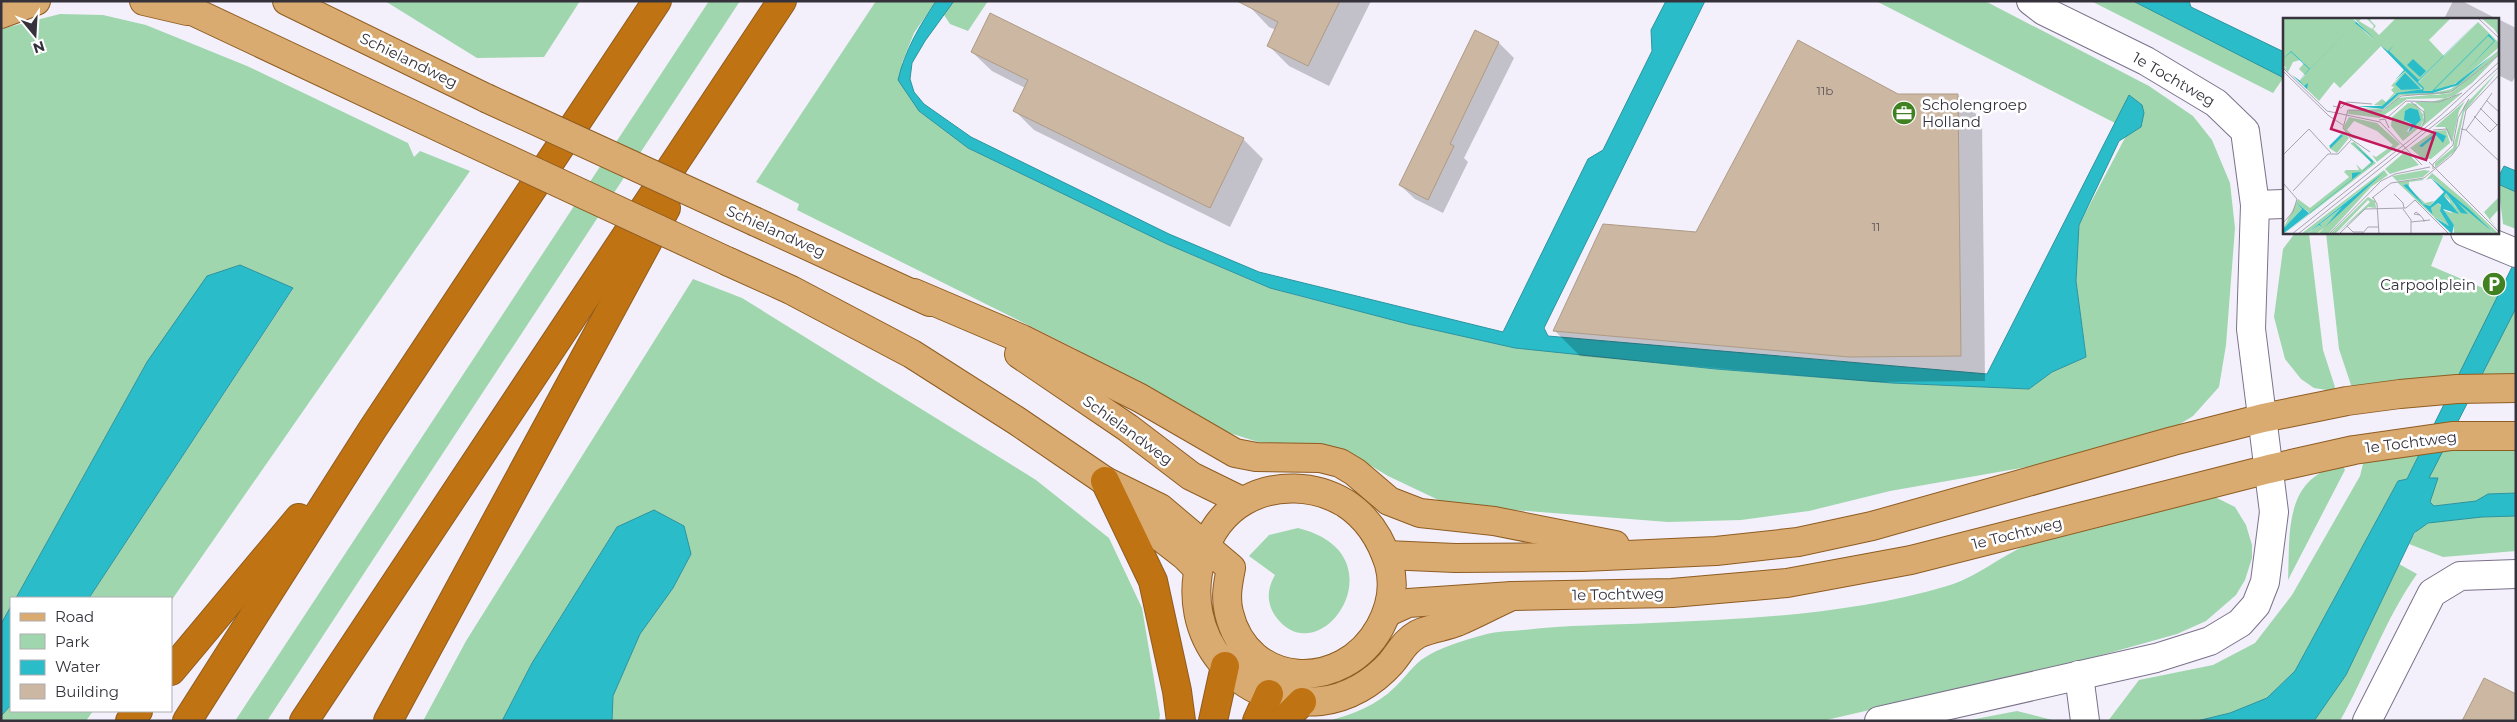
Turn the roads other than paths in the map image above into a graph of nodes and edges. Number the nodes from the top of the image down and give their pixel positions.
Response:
1 (36, 1) edge
2 (144, 1) edge
3 (287, 1) edge
4 (657, 1) edge
5 (782, 1) edge
6 (2031, 1) edge
7 (179, 6) edge
8 (1, 14) edge
9 (761, 32) junction
10 (2283, 204) edge
11 (2255, 205) junction
12 (2470, 234) edge
13 (2516, 253) edge
14 (914, 293) junction
15 (2516, 388) edge
16 (2263, 418) junction
17 (372, 430) junction
18 (2516, 436) edge
19 (2269, 469) junction
20 (1105, 482) junction
21 (1242, 501) junction
22 (1661, 554) junction
23 (1386, 555) junction
24 (1202, 557) junction
25 (2516, 574) edge
26 (1512, 596) junction
27 (1388, 612) junction
28 (1225, 666) junction
29 (172, 670) edge
30 (1290, 673) junction
31 (2079, 676) junction
32 (1269, 694) junction
33 (1293, 711) edge
34 (187, 721) edge
35 (304, 721) edge
36 (388, 721) edge
37 (1181, 721) edge
38 (1213, 721) edge
39 (1257, 721) edge
40 (1879, 721) edge
41 (2085, 721) edge
42 (2367, 721) edge

1 - 8 main road
2 - 7 main road
3 - 14 main road, Schielandweg, bridge
4 - 17 highway
5 - 9 highway
6 - 11 street, 1e Tochtweg
7 - 20 main road, bridge
9 - 35 highway
9 - 36 highway
10 - 11 street
11 - 16 street, 1e Tochtweg
12 - 13 street
14 - 21 main road, Schielandweg
14 - 22 main road
15 - 16 main road
16 - 19 street, 1e Tochtweg
16 - 22 main road
17 - 29 highway
17 - 34 highway
18 - 19 main road, 1e Tochtweg
19 - 26 main road, 1e Tochtweg
19 - 31 street, 1e Tochtweg
20 - 24 main road
20 - 37 highway
21 - 23 main road
21 - 24 main road
22 - 23 main road
23 - 27 main road
24 - 28 main road
24 - 30 main road
25 - 42 street
26 - 27 main road, 1e Tochtweg
26 - 33 main road, 1e Tochtweg
27 - 30 main road
28 - 32 main road
28 - 38 highway
30 - 32 main road
31 - 40 street, 1e Tochtweg
31 - 41 street
32 - 33 main road
32 - 39 highway

